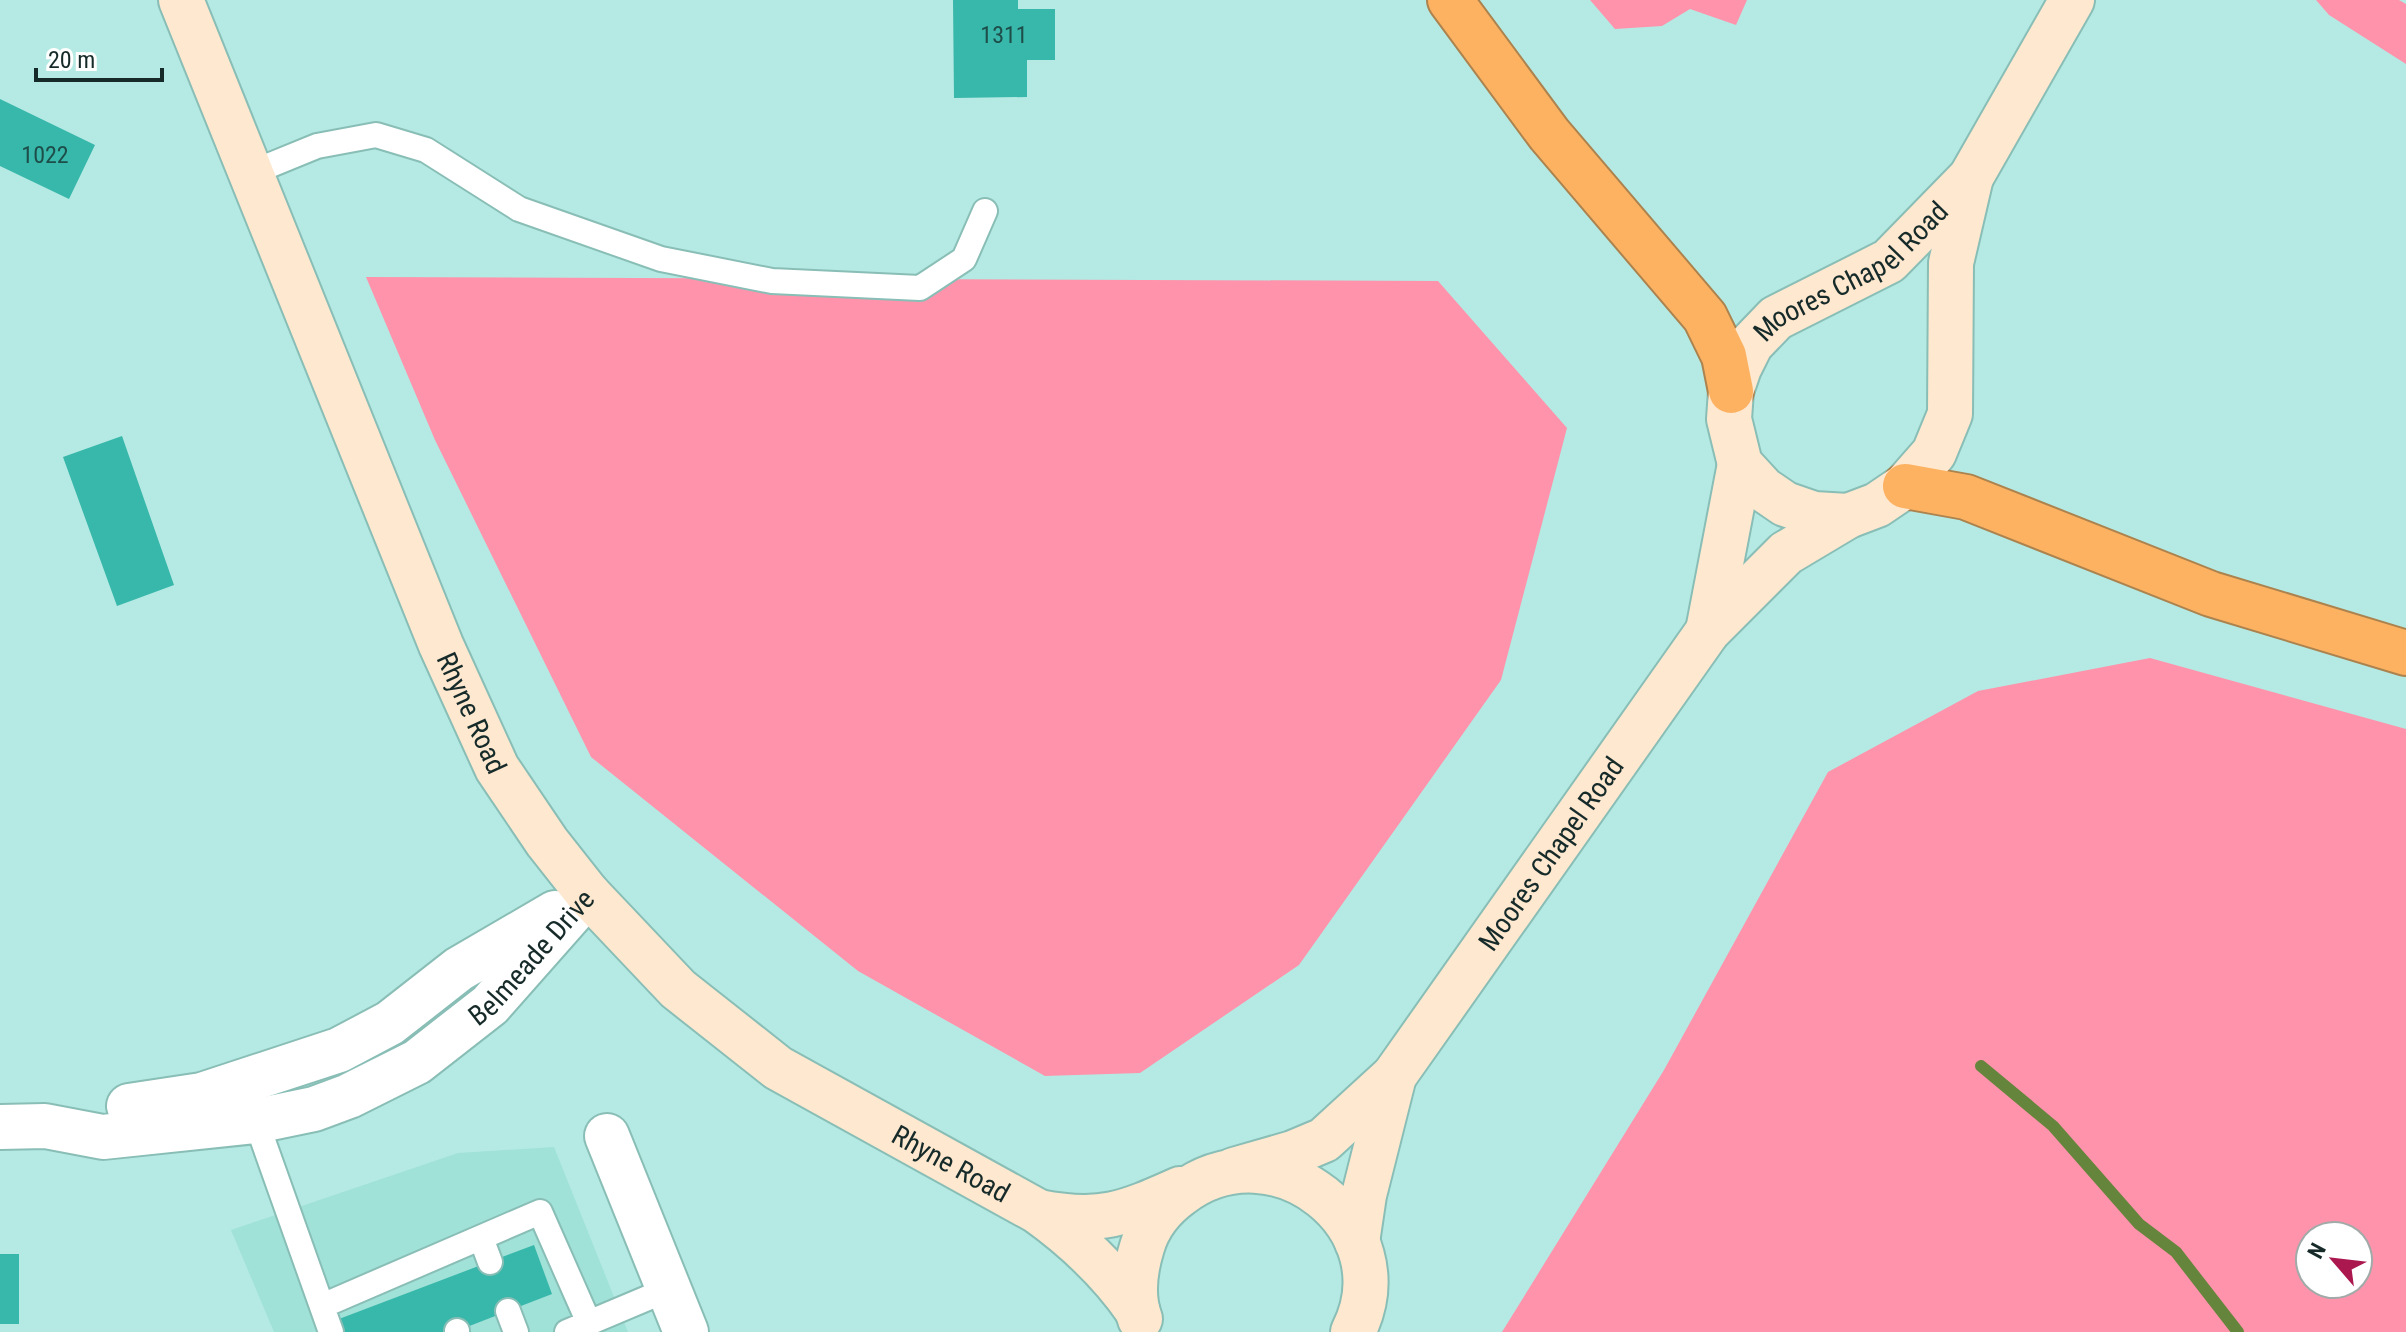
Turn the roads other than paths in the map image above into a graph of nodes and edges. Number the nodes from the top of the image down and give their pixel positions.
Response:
1 (181, 0) edge
2 (1450, 0) edge
3 (2072, 0) edge
4 (251, 173) junction
5 (1971, 177) junction
6 (985, 211) dead end
7 (1731, 391) junction
8 (1740, 464) junction
9 (1905, 486) junction
10 (1848, 516) junction
11 (1708, 631) junction
12 (2406, 653) edge
13 (588, 894) junction
14 (1394, 1076) junction
15 (256, 1121) junction
16 (45, 1126) junction
17 (0, 1127) edge
18 (607, 1136) dead end
19 (1215, 1176) junction
20 (1037, 1211) junction
21 (481, 1238) junction
22 (1357, 1242) junction
23 (490, 1262) dead end
24 (669, 1289) junction
25 (322, 1306) junction
26 (1141, 1321) edge
27 (578, 1327) edge
28 (331, 1332) edge
29 (686, 1332) edge
30 (1353, 1332) edge

1 - 4 main road, Rhyne Road
2 - 7 highway
3 - 5 main road, Moores Chapel Road
4 - 6 lane
4 - 13 main road, Rhyne Road
5 - 7 main road, Moores Chapel Road
5 - 9 main road, Moores Chapel Road
7 - 8 main road, Moores Chapel Road
8 - 10 main road, Moores Chapel Road
8 - 11 main road, Moores Chapel Road
9 - 10 main road, Moores Chapel Road
9 - 12 highway
10 - 11 main road, Moores Chapel Road
11 - 14 main road, Moores Chapel Road
13 - 15 street, Belmeade Drive
13 - 16 street, Belmeade Drive
13 - 20 main road, Rhyne Road
14 - 19 main road, Moores Chapel Road
14 - 22 main road, Moores Chapel Road
15 - 16 street, Belmeade Drive
15 - 25 lane
16 - 17 street, Belmeade Drive
18 - 24 street
19 - 20 main road, Rhyne Road
19 - 22 main road
19 - 26 main road
20 - 26 main road, Rhyne Road
21 - 23 lane
21 - 25 lane
21 - 27 lane
22 - 30 main road
24 - 27 lane
24 - 29 street
25 - 28 lane

